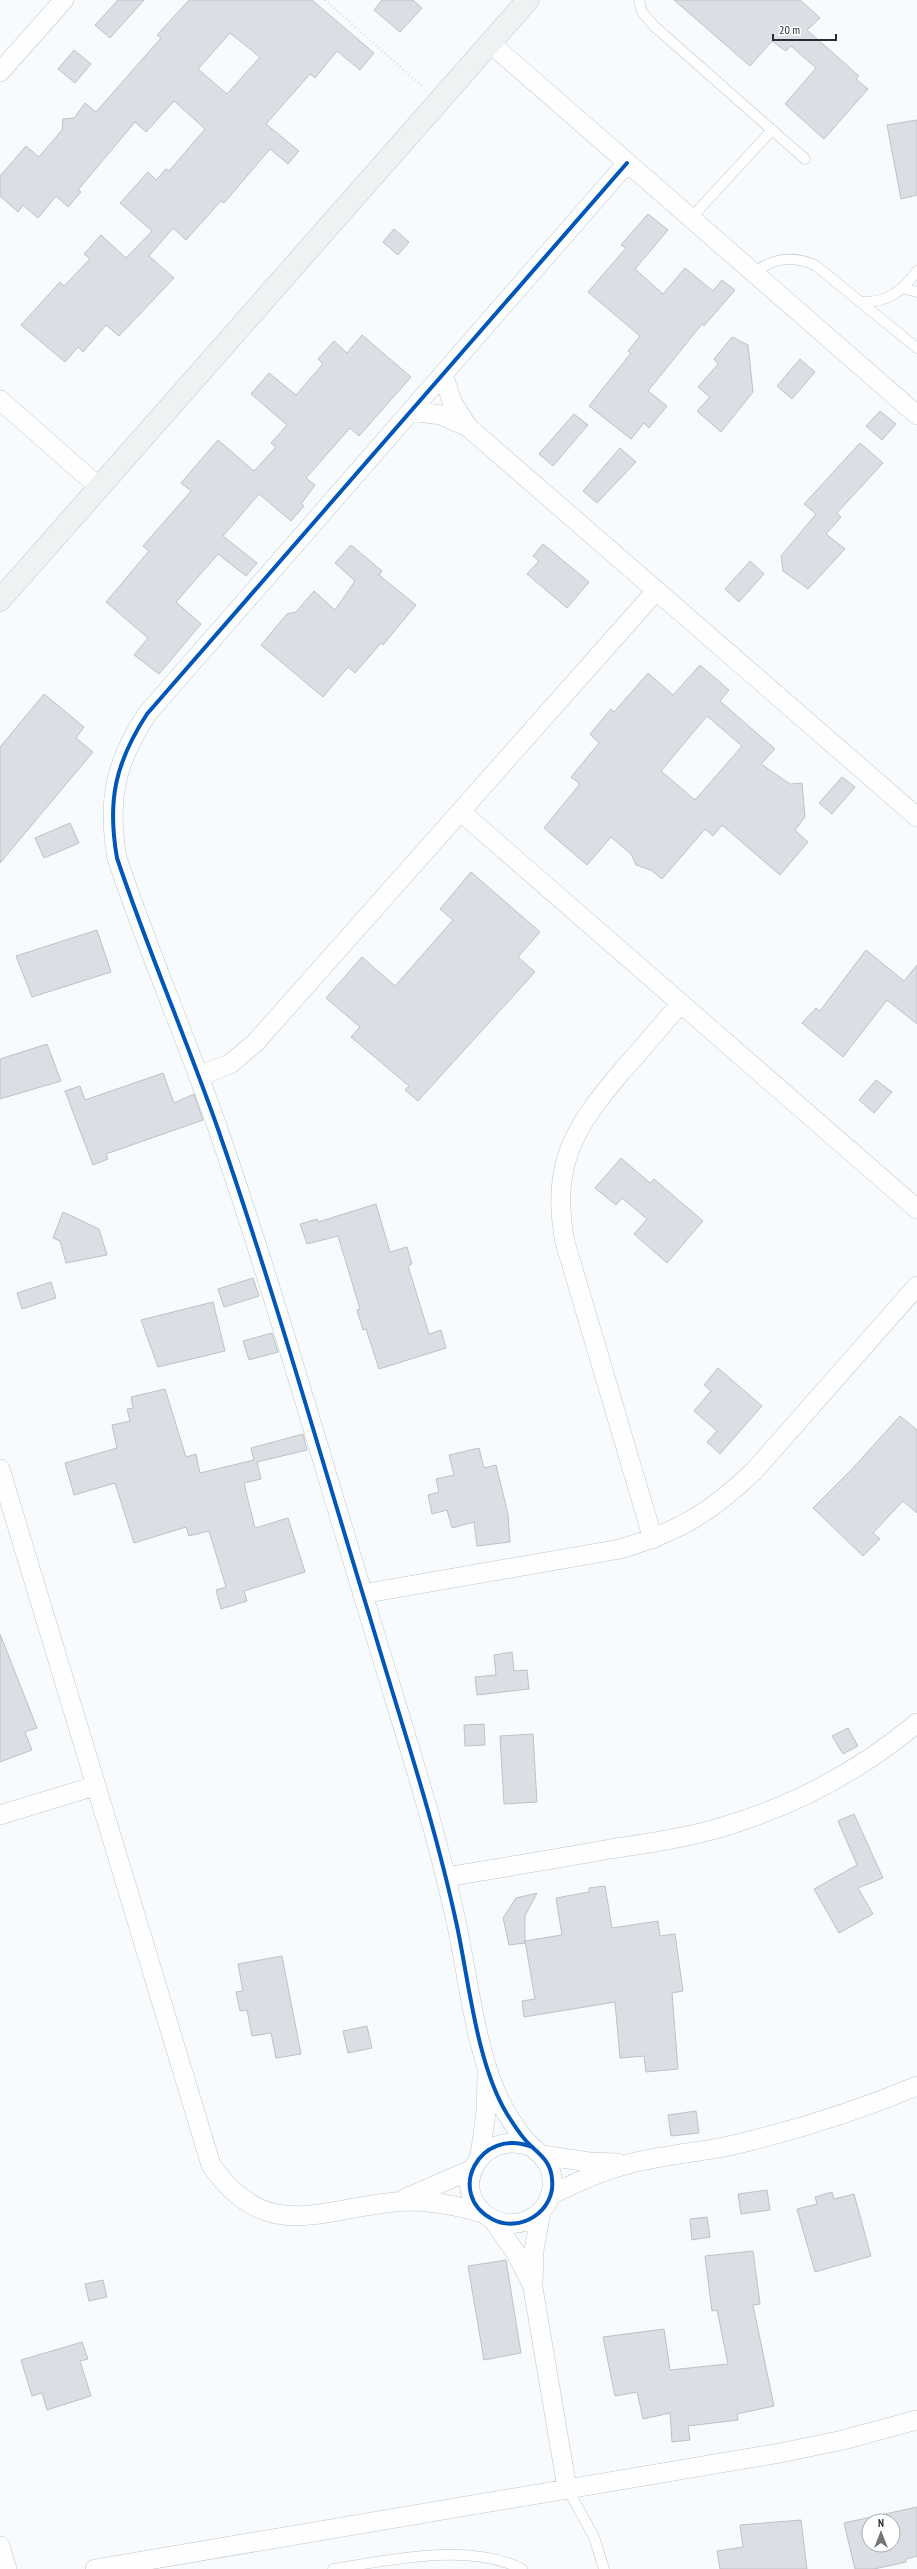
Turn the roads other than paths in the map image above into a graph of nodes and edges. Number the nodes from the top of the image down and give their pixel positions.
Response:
1 (64, 0) edge
2 (528, 0) edge
3 (639, 0) edge
4 (490, 43) junction
5 (0, 72) edge
6 (772, 130) junction
7 (805, 159) dead end
8 (628, 163) junction
9 (690, 218) junction
10 (917, 271) edge
11 (754, 273) junction
12 (903, 288) junction
13 (917, 292) edge
14 (861, 302) junction
15 (917, 348) edge
16 (443, 374) junction
17 (0, 400) edge
18 (412, 411) junction
19 (917, 415) edge
20 (468, 427) junction
21 (99, 487) junction
22 (656, 591) junction
23 (0, 600) edge
24 (461, 812) junction
25 (917, 817) edge
26 (680, 1004) junction
27 (198, 1076) junction
28 (917, 1209) edge
29 (917, 1286) edge
30 (0, 1469) edge
31 (5, 1505) edge
32 (653, 1539) junction
33 (362, 1594) junction
34 (917, 1723) edge
35 (95, 1786) junction
36 (0, 1815) edge
37 (446, 1877) junction
38 (486, 2068) junction
39 (917, 2086) edge
40 (537, 2151) junction
41 (636, 2162) junction
42 (476, 2163) junction
43 (551, 2194) junction
44 (389, 2203) junction
45 (541, 2212) junction
46 (488, 2216) junction
47 (533, 2288) junction
48 (917, 2420) edge
49 (567, 2488) junction
50 (0, 2546) edge
51 (105, 2568) edge
52 (7, 2569) edge
53 (333, 2569) edge
54 (522, 2569) edge
55 (604, 2569) edge

1 - 5 street
2 - 4 street
3 - 6 lane
4 - 8 street
4 - 21 street
6 - 7 lane
6 - 9 lane
8 - 9 street
8 - 16 street
9 - 11 street
10 - 12 lane
11 - 14 lane
11 - 19 street
12 - 13 lane
12 - 14 lane
14 - 15 lane
16 - 18 street
16 - 20 street
17 - 21 street
18 - 20 street
18 - 27 street
20 - 22 street
21 - 23 street
22 - 24 street
22 - 25 street
24 - 26 street
24 - 27 street
26 - 28 street
26 - 32 street
27 - 33 street
29 - 32 street
30 - 31 street
31 - 35 street
32 - 33 street
33 - 37 street
34 - 37 street
35 - 36 street
35 - 44 street
37 - 38 street
38 - 40 street
38 - 42 street
39 - 41 street
40 - 41 street
40 - 42 street
40 - 43 street
41 - 43 street
42 - 44 street
42 - 46 street
43 - 45 street
44 - 46 street
45 - 46 street
45 - 47 street
46 - 47 street
47 - 49 street
48 - 49 street
49 - 51 street
49 - 55 lane
50 - 52 street
53 - 54 lane

